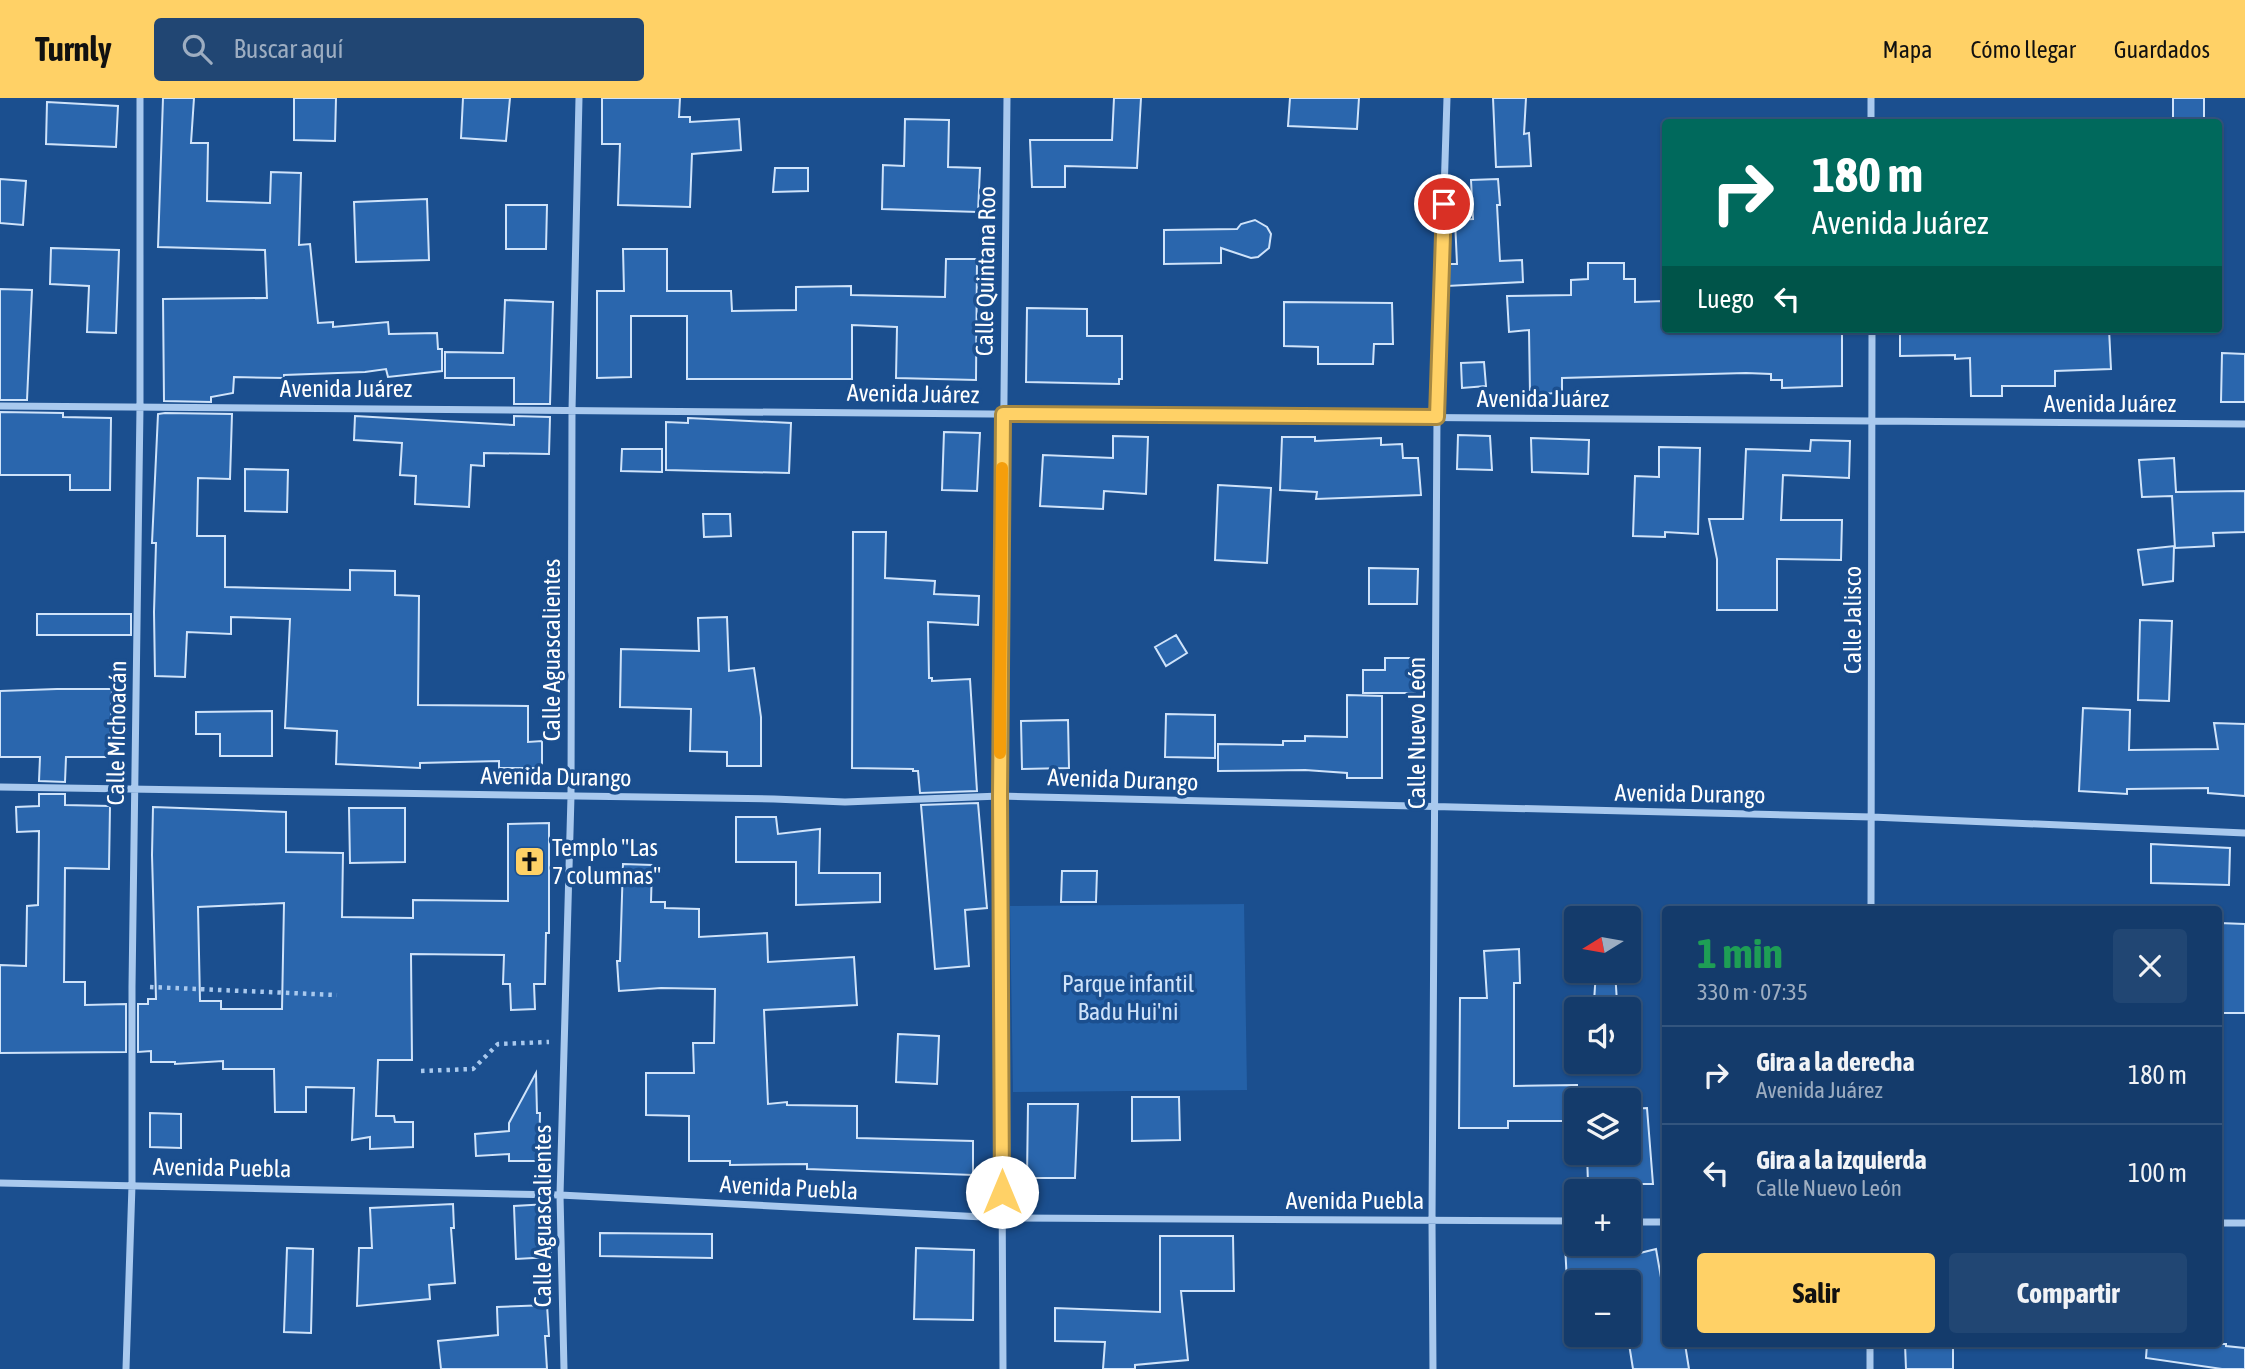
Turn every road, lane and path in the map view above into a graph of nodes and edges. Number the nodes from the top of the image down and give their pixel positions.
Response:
1 (140, 98) edge
2 (579, 98) edge
3 (1007, 98) edge
4 (1447, 98) edge
5 (1871, 98) edge
6 (1871, 119) edge
7 (1872, 333) edge
8 (0, 406) edge
9 (140, 407) junction
10 (572, 410) junction
11 (1003, 414) junction
12 (1437, 417) junction
13 (1872, 421) junction
14 (2245, 424) edge
15 (0, 787) edge
16 (136, 787) junction
17 (571, 796) junction
18 (1000, 796) junction
19 (1436, 808) junction
20 (1872, 817) junction
21 (2245, 833) edge
22 (1871, 906) edge
23 (132, 986) junction
24 (337, 995) dead end
25 (564, 1041) junction
26 (421, 1071) dead end
27 (0, 1183) edge
28 (132, 1185) junction
29 (560, 1195) junction
30 (1002, 1218) junction
31 (1432, 1221) junction
32 (1564, 1222) edge
33 (1641, 1222) edge
34 (1662, 1222) edge
35 (2222, 1223) edge
36 (2245, 1223) edge
37 (1870, 1347) edge
38 (126, 1369) edge
39 (564, 1369) edge
40 (1003, 1369) edge
41 (1433, 1369) edge
42 (1870, 1369) edge

1 - 9 street, Calle Michoacán
2 - 10 street, Calle Aguascalientes
3 - 11 street, Calle Quintana Roo
4 - 12 street, Calle Nuevo León
5 - 6 street
7 - 13 street, Calle Jalisco
8 - 9 street, Avenida Juárez
9 - 10 street, Avenida Juárez
9 - 16 street, Calle Michoacán
10 - 11 street, Avenida Juárez
10 - 17 street, Calle Aguascalientes
11 - 12 street, Avenida Juárez
11 - 18 street, Calle Quintana Roo
12 - 13 street, Avenida Juárez
12 - 19 street, Calle Nuevo León
13 - 14 street, Avenida Juárez
13 - 20 street, Calle Jalisco
15 - 16 street, Avenida Durango
16 - 17 street, Avenida Durango
16 - 23 street, Calle Michoacán
17 - 18 street, Avenida Durango
17 - 25 street, Calle Aguascalientes
18 - 19 street, Avenida Durango
18 - 30 street, Calle Quintana Roo
19 - 20 street, Avenida Durango
19 - 31 street, Calle Nuevo León
20 - 21 street, Avenida Durango
20 - 22 street, Calle Jalisco
23 - 24 path
23 - 28 street, Calle Michoacán
25 - 26 path
25 - 29 street, Calle Aguascalientes
27 - 28 street, Avenida Puebla
28 - 29 street, Avenida Puebla
28 - 38 street, Calle Michoacán
29 - 30 street, Avenida Puebla
29 - 39 street, Calle Aguascalientes
30 - 31 street, Avenida Puebla
30 - 40 street, Calle Quintana Roo
31 - 32 street, Avenida Puebla
31 - 41 street, Calle Nuevo León
33 - 34 street
35 - 36 street
37 - 42 street

